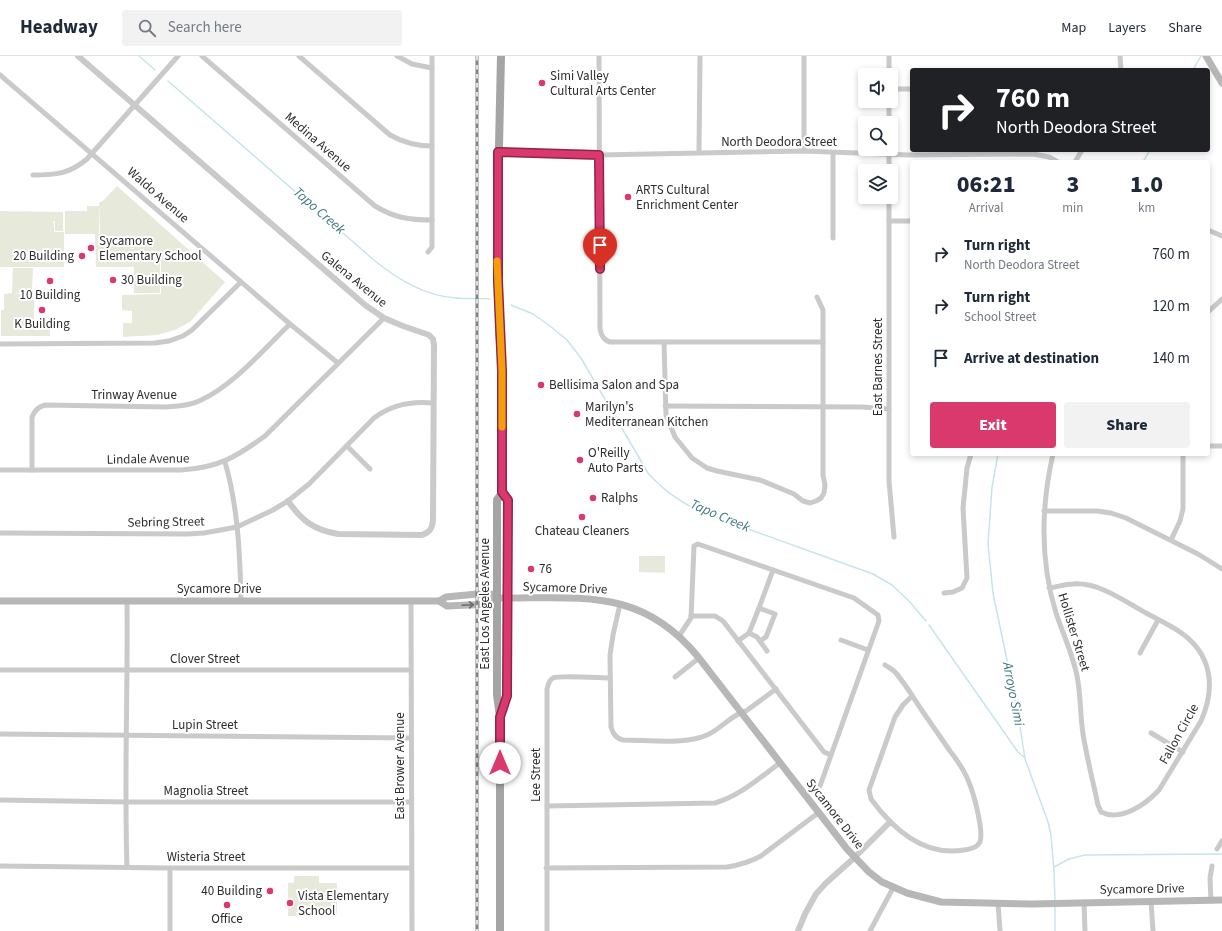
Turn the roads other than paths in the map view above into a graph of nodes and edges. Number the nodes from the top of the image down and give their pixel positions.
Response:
1 (78, 56) edge
2 (178, 56) edge
3 (202, 56) edge
4 (299, 56) edge
5 (397, 56) edge
6 (432, 56) edge
7 (500, 56) edge
8 (599, 56) edge
9 (700, 56) edge
10 (804, 56) edge
11 (889, 56) edge
12 (1120, 56) edge
13 (1206, 56) edge
14 (432, 68) junction
15 (889, 68) edge
16 (1121, 68) edge
17 (0, 75) edge
18 (1222, 83) edge
19 (910, 89) edge
20 (898, 90) edge
21 (135, 106) junction
22 (432, 146) junction
23 (804, 151) junction
24 (498, 152) junction
25 (700, 152) junction
26 (858, 152) edge
27 (92, 153) junction
28 (833, 153) junction
29 (898, 153) edge
30 (599, 155) junction
31 (1054, 160) edge
32 (33, 175) dead end
33 (889, 204) edge
34 (432, 220) junction
35 (889, 221) junction
36 (910, 221) edge
37 (1210, 231) edge
38 (1222, 236) edge
39 (833, 238) dead end
40 (428, 252) dead end
41 (241, 282) junction
42 (817, 297) dead end
43 (1222, 299) edge
44 (1210, 310) edge
45 (384, 318) junction
46 (290, 324) junction
47 (664, 342) junction
48 (823, 342) junction
49 (0, 344) edge
50 (338, 363) junction
51 (433, 403) junction
52 (665, 406) junction
53 (823, 406) junction
54 (889, 410) junction
55 (347, 446) junction
56 (1210, 446) edge
57 (1222, 446) edge
58 (970, 456) edge
59 (1053, 456) edge
60 (1183, 456) edge
61 (225, 462) junction
62 (370, 469) dead end
63 (0, 470) edge
64 (32, 470) junction
65 (502, 492) junction
66 (288, 501) junction
67 (1044, 511) junction
68 (237, 526) junction
69 (0, 533) edge
70 (894, 537) dead end
71 (1171, 540) junction
72 (1222, 569) edge
73 (773, 570) junction
74 (1049, 588) junction
75 (944, 593) dead end
76 (497, 598) junction
77 (507, 598) junction
78 (0, 601) edge
79 (241, 601) junction
80 (411, 601) junction
81 (126, 602) junction
82 (620, 604) junction
83 (759, 608) junction
84 (691, 616) junction
85 (1158, 620) junction
86 (749, 633) junction
87 (679, 636) junction
88 (841, 640) dead end
89 (738, 641) junction
90 (760, 641) junction
91 (868, 650) junction
92 (767, 651) dead end
93 (1140, 653) dead end
94 (700, 658) junction
95 (885, 665) dead end
96 (0, 670) edge
97 (128, 670) junction
98 (410, 670) junction
99 (675, 677) dead end
100 (610, 678) junction
101 (776, 689) junction
102 (912, 696) junction
103 (741, 712) junction
104 (500, 717) junction
105 (1151, 733) dead end
106 (0, 734) edge
107 (126, 735) junction
108 (410, 738) junction
109 (1183, 752) junction
110 (831, 755) junction
111 (780, 763) junction
112 (820, 786) dead end
113 (0, 800) edge
114 (126, 802) junction
115 (411, 802) junction
116 (547, 806) junction
117 (818, 813) junction
118 (1105, 814) joint
119 (890, 822) junction
120 (1222, 841) edge
121 (1217, 849) dead end
122 (854, 858) junction
123 (0, 866) edge
124 (1212, 866) dead end
125 (127, 867) junction
126 (170, 868) junction
127 (411, 868) junction
128 (546, 868) junction
129 (893, 888) junction
130 (1222, 900) edge
131 (1152, 901) junction
132 (1211, 901) junction
133 (1084, 902) junction
134 (998, 904) junction
135 (170, 931) edge
136 (412, 931) edge
137 (500, 931) edge
138 (547, 931) edge
139 (798, 931) edge
140 (870, 931) edge
141 (1000, 931) edge
142 (1085, 931) edge
143 (1153, 931) edge

1 - 21 street, Galena Avenue
2 - 21 street
3 - 34 street, Medina Avenue
4 - 22 street
5 - 14 street
6 - 14 street
7 - 24 main road, East Los Angeles Avenue
8 - 30 street
9 - 25 street
10 - 23 street
11 - 15 street
12 - 16 street
13 - 18 main road
14 - 22 street
17 - 27 street, Waldo Avenue
19 - 20 street
21 - 27 street
21 - 45 street, Galena Avenue
22 - 34 street
23 - 25 street, North Deodora Street
23 - 28 street, North Deodora Street
24 - 30 street, North Deodora Street
24 - 65 main road, East Los Angeles Avenue
25 - 30 street, North Deodora Street
26 - 28 street, North Deodora Street
27 - 32 street
27 - 41 street, Waldo Avenue
28 - 39 street
29 - 31 street, North Deodora Street
30 - 47 street
33 - 35 street, East Barnes Street
34 - 40 street
35 - 36 street
35 - 54 street, East Barnes Street
37 - 38 street
41 - 46 street, Waldo Avenue
41 - 49 street
42 - 48 street
43 - 44 street
45 - 50 street, Lindale Avenue
45 - 51 street, Galena Avenue
46 - 50 street, Waldo Avenue
46 - 64 street, Trinway Avenue
47 - 48 street
47 - 52 street
48 - 53 street
50 - 61 street, Lindale Avenue
51 - 55 street, Sebring Street
51 - 66 street, Galena Avenue
52 - 53 street
52 - 53 street
53 - 54 street
54 - 70 street, East Barnes Street
55 - 62 street
55 - 66 street, Sebring Street
56 - 57 street
58 - 75 street
59 - 67 street, Hollister Street
60 - 71 street
61 - 64 street, Lindale Avenue
61 - 68 street
63 - 64 street, Lindale Avenue
65 - 76 main road, East Los Angeles Avenue
65 - 77 main road, East Los Angeles Avenue
66 - 68 street, Sebring Street
67 - 71 street
67 - 74 street, Hollister Street
68 - 69 street, Sebring Street
68 - 79 street
71 - 72 street
73 - 83 street
73 - 84 street
73 - 91 street
74 - 85 street, Fallon Circle
74 - 118 street, Hollister Street
76 - 77 main road, Sycamore Drive
76 - 80 main road, Sycamore Drive
76 - 104 main road, East Los Angeles Avenue
77 - 82 main road, Sycamore Drive
77 - 104 main road, East Los Angeles Avenue
78 - 81 main road, Sycamore Drive
79 - 80 main road, Sycamore Drive
79 - 81 main road, Sycamore Drive
80 - 98 street, East Brower Avenue
81 - 97 street
82 - 87 main road, Sycamore Drive
82 - 100 street
83 - 86 street
83 - 90 street
84 - 87 street
84 - 89 street
85 - 93 street
85 - 109 street, Fallon Circle
86 - 89 street
86 - 90 street
87 - 94 main road, Sycamore Drive
88 - 91 street
89 - 101 street
90 - 92 street
91 - 110 street
94 - 99 street
94 - 103 main road, Sycamore Drive
95 - 102 street
96 - 97 street, Clover Street
97 - 98 street, Clover Street
97 - 107 street
98 - 108 street, East Brower Avenue
100 - 103 street
100 - 116 street, Lee Street
101 - 103 street
101 - 110 street
102 - 119 street
102 - 119 street
103 - 111 main road, Sycamore Drive
104 - 137 main road, East Los Angeles Avenue
105 - 109 street
106 - 107 street, Lupin Street
107 - 108 street, Lupin Street
107 - 114 street
108 - 115 street, East Brower Avenue
109 - 118 street, Fallon Circle
110 - 112 street
111 - 116 street
111 - 117 main road, Sycamore Drive
113 - 114 street, Magnolia Street
114 - 115 street, Magnolia Street
114 - 125 street
115 - 127 street, East Brower Avenue
116 - 128 street, Lee Street
117 - 122 main road, Sycamore Drive
117 - 128 street
119 - 122 street
120 - 121 street
122 - 129 main road, Sycamore Drive
122 - 139 street
123 - 125 street, Wisteria Street
124 - 132 street
125 - 126 street, Wisteria Street
126 - 127 street, Wisteria Street
126 - 135 street
127 - 136 street, East Brower Avenue
128 - 138 street, Lee Street
129 - 134 main road, Sycamore Drive
129 - 140 street
130 - 132 main road, Sycamore Drive
131 - 132 main road, Sycamore Drive
131 - 133 main road, Sycamore Drive
131 - 143 street
133 - 134 main road, Sycamore Drive
133 - 142 street
134 - 141 street

